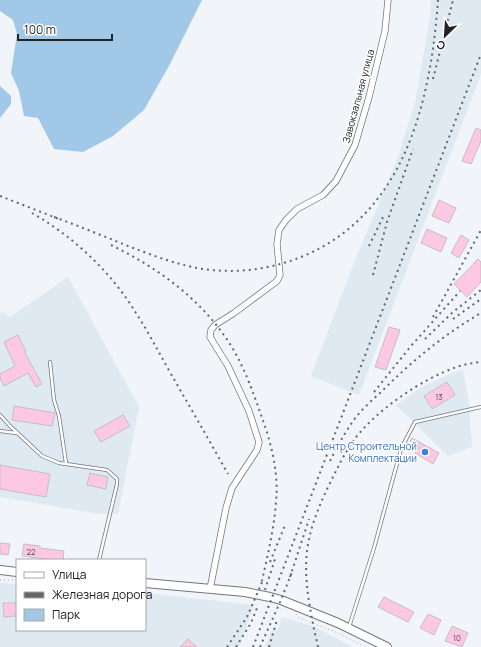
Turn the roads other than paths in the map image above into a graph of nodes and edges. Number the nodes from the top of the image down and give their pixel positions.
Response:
1 (388, 0) edge
2 (50, 362) dead end
3 (481, 407) edge
4 (0, 415) edge
5 (0, 431) edge
6 (17, 433) junction
7 (66, 463) junction
8 (99, 559) edge
9 (0, 570) edge
10 (16, 572) edge
11 (146, 583) edge
12 (210, 589) junction
13 (349, 628) junction
14 (387, 647) edge

1 - 12 street, Завокзальная улица
2 - 7 lane
3 - 13 lane
4 - 6 lane
5 - 6 lane
6 - 7 lane
7 - 8 lane
9 - 10 street
11 - 12 street
12 - 13 street
13 - 14 street

